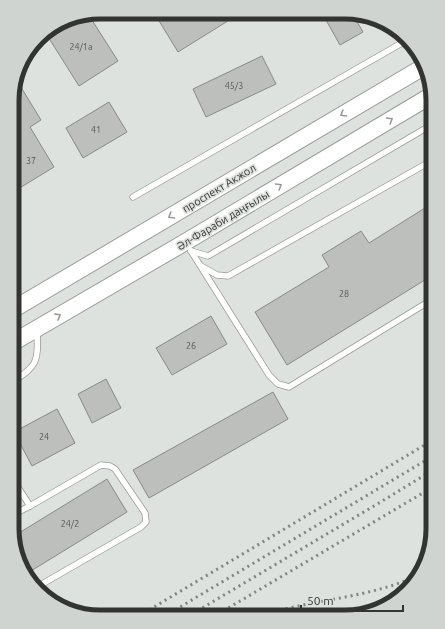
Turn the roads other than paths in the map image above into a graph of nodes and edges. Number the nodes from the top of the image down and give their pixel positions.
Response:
1 (402, 43) edge
2 (420, 69) edge
3 (426, 99) edge
4 (426, 128) edge
5 (426, 164) edge
6 (133, 197) dead end
7 (184, 249) junction
8 (200, 266) junction
9 (426, 303) edge
10 (19, 306) edge
11 (37, 328) junction
12 (19, 339) edge
13 (19, 377) edge
14 (19, 489) edge
15 (30, 506) junction
16 (19, 512) edge
17 (42, 585) edge

1 - 6 lane
2 -> 10 main road, проспект Акжол
7 -> 3 main road, Әл-Фараби даңғылы
4 - 7 lane
5 - 8 lane
7 - 8 lane
11 -> 7 main road, Әл-Фараби даңғылы
8 - 9 lane
11 - 12 main road, Әл-Фараби даңғылы
11 - 13 lane
14 - 15 lane
15 - 16 lane
15 - 17 lane

